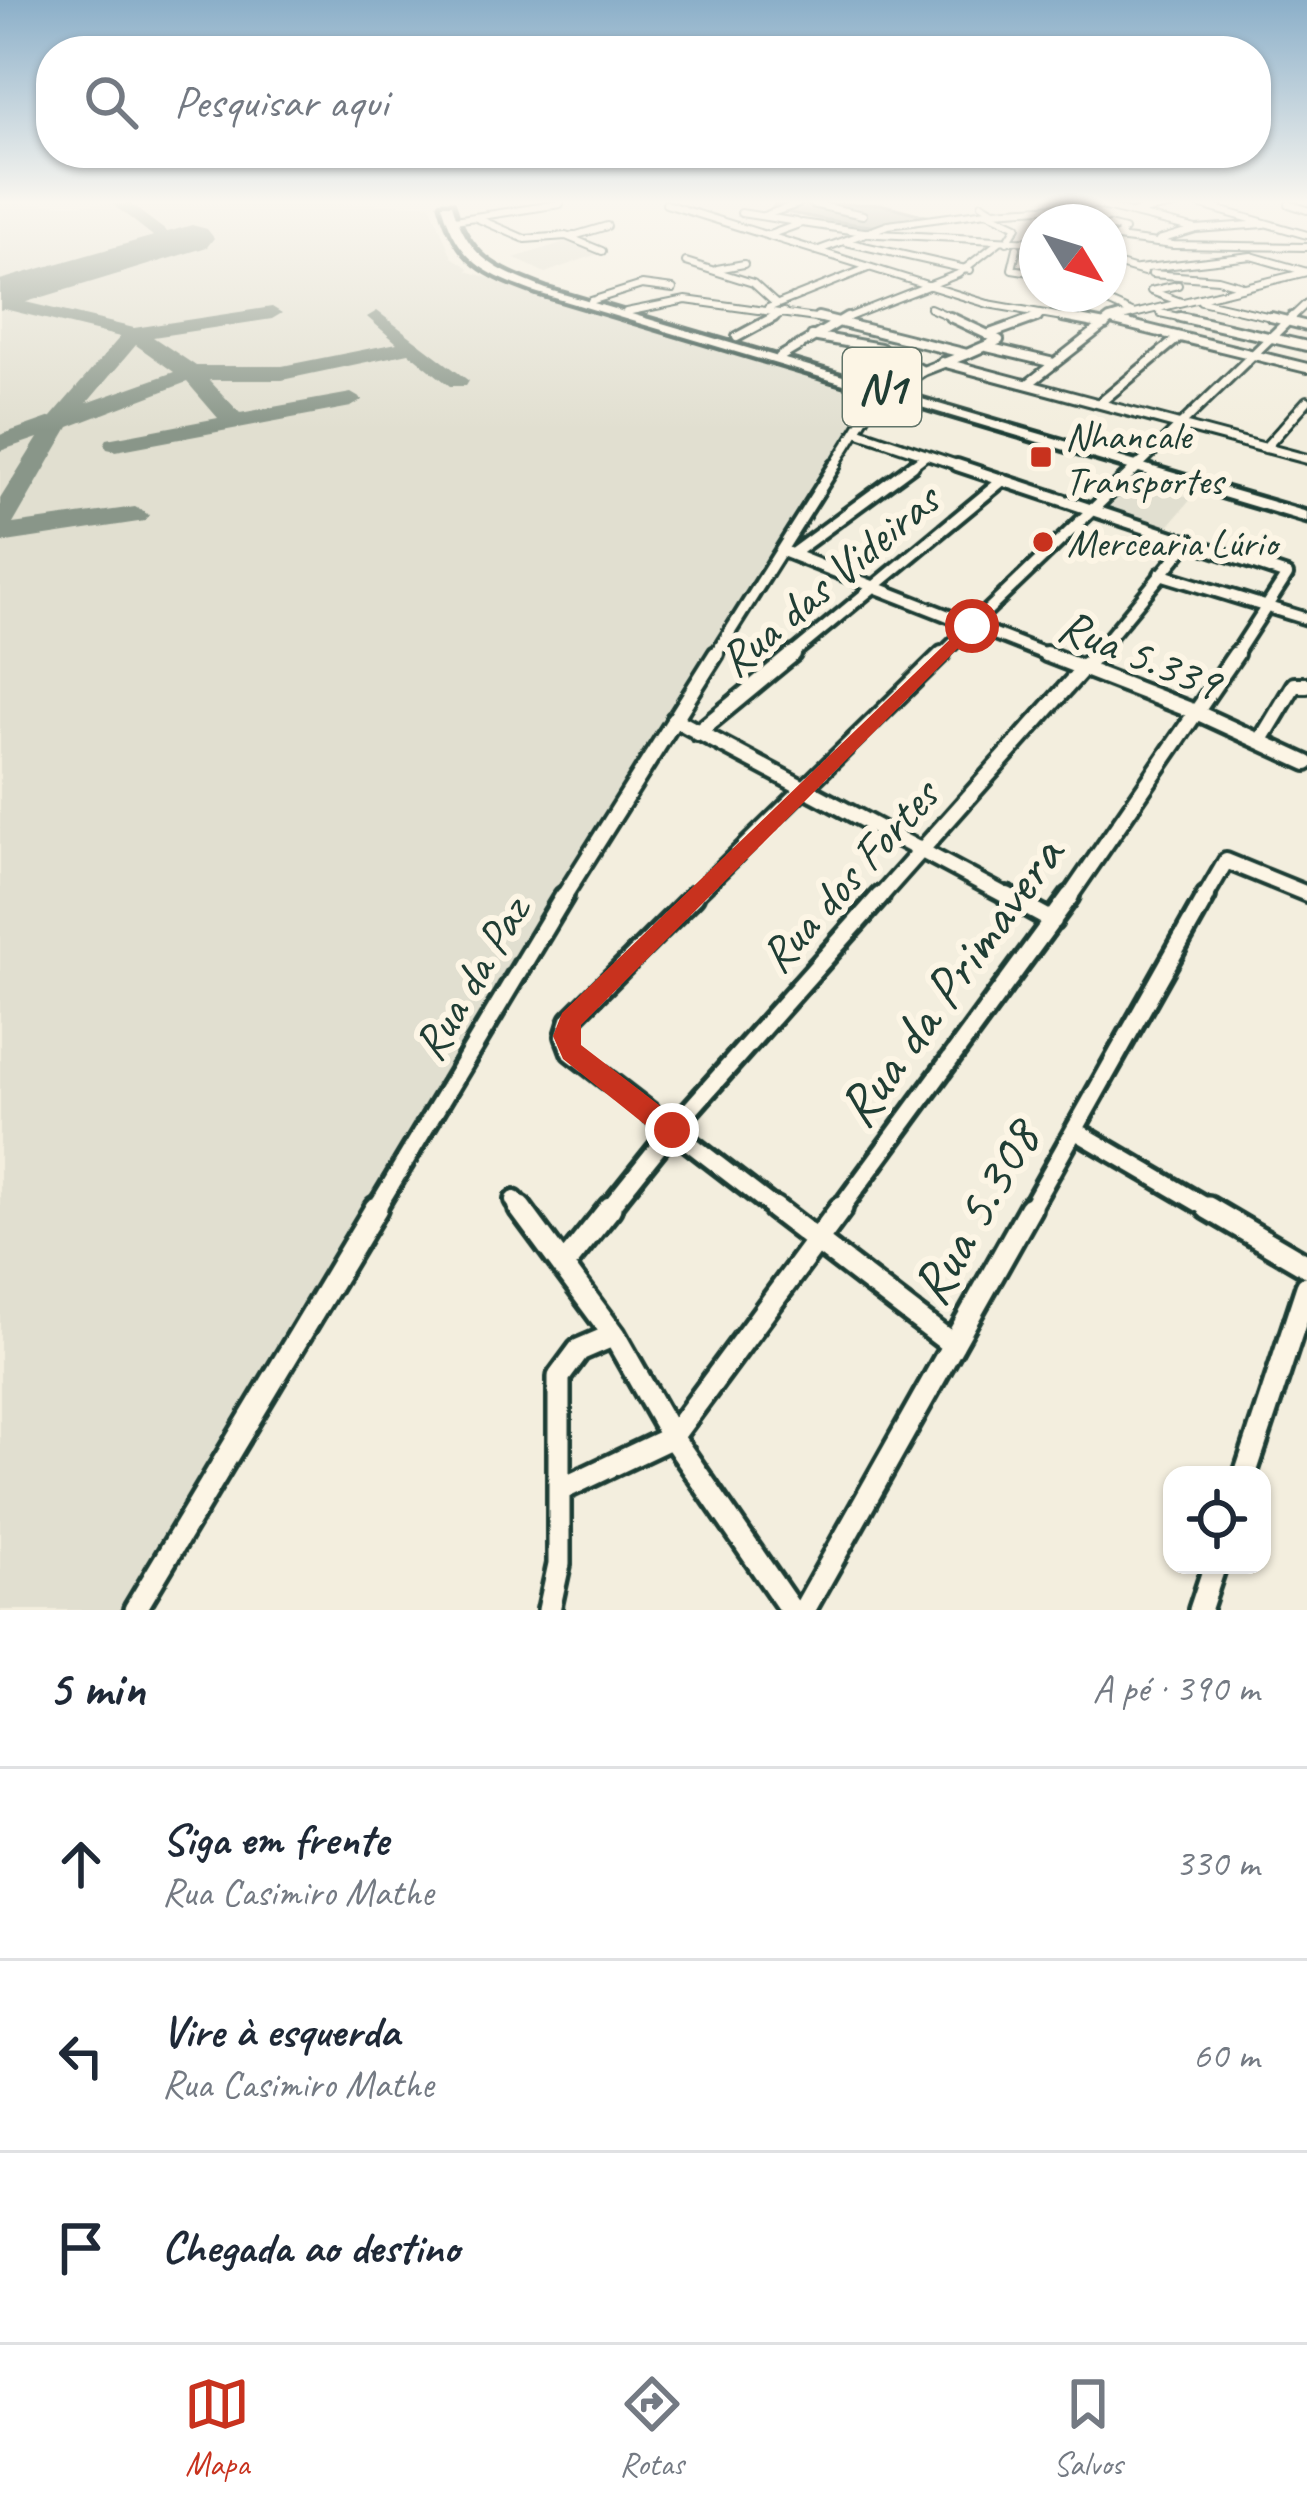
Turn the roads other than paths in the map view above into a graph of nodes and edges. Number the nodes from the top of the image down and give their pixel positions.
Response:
1 (516, 279) edge
2 (524, 279) edge
3 (743, 279) edge
4 (840, 279) edge
5 (905, 279) edge
6 (943, 279) edge
7 (1165, 279) edge
8 (1218, 279) edge
9 (1278, 279) edge
10 (925, 285) junction
11 (1246, 287) junction
12 (674, 290) dead end
13 (1196, 300) junction
14 (591, 302) junction
15 (1186, 303) junction
16 (1307, 303) edge
17 (776, 304) junction
18 (930, 308) dead end
19 (1127, 310) edge
20 (763, 311) junction
21 (1152, 311) junction
22 (626, 312) junction
23 (784, 312) junction
24 (1137, 314) junction
25 (1040, 315) junction
26 (837, 322) junction
27 (1107, 322) junction
28 (1288, 322) junction
29 (1307, 326) edge
30 (987, 334) junction
31 (812, 336) junction
32 (1178, 338) junction
33 (1271, 338) junction
34 (727, 340) junction
35 (1307, 346) edge
36 (988, 347) junction
37 (967, 353) junction
38 (1253, 355) junction
39 (780, 357) junction
40 (942, 362) junction
41 (1054, 363) junction
42 (1307, 368) edge
43 (923, 371) junction
44 (1028, 384) junction
45 (887, 391) junction
46 (1307, 401) edge
47 (1100, 403) junction
48 (1182, 425) junction
49 (856, 430) junction
50 (1265, 448) junction
51 (926, 455) junction
52 (1307, 459) edge
53 (1140, 465) junction
54 (1003, 480) junction
55 (1092, 509) junction
56 (1307, 513) edge
57 (1190, 540) junction
58 (787, 552) junction
59 (1160, 574) junction
60 (876, 588) junction
61 (1264, 608) junction
62 (1307, 619) edge
63 (972, 626) junction
64 (1084, 668) junction
65 (1307, 685) edge
66 (1198, 713) junction
67 (674, 719) junction
68 (697, 733) junction
69 (1261, 740) junction
70 (1307, 763) edge
71 (802, 788) junction
72 (922, 851) junction
73 (1307, 894) edge
74 (1052, 921) junction
75 (672, 1130) junction
76 (1076, 1131) junction
77 (514, 1200) dead end
78 (816, 1238) junction
79 (566, 1264) junction
80 (1307, 1266) edge
81 (1307, 1287) edge
82 (614, 1335) junction
83 (953, 1345) junction
84 (672, 1437) junction
85 (1248, 1466) edge
86 (560, 1490) junction
87 (1212, 1574) edge
88 (134, 1610) edge
89 (549, 1610) edge
90 (791, 1610) edge
91 (804, 1610) edge
92 (1200, 1610) edge

1 - 34 highway, N1
2 - 14 highway, N1
3 - 17 street
4 - 17 street
5 - 10 street
6 - 10 street
7 - 15 street
8 - 11 street
9 - 11 street
10 - 25 street
10 - 26 street
11 - 13 street
12 - 14 street
13 - 15 street
13 - 28 street
14 - 22 highway, N1
15 - 21 street
16 - 28 street
17 - 20 street
18 - 30 street
19 - 24 street
20 - 22 street
20 - 23 street
21 - 24 street
21 - 33 street
22 - 34 highway, N1
23 - 26 street
23 - 34 street
24 - 27 street
25 - 27 street
25 - 30 street
26 - 31 street
26 - 37 street
27 - 32 street
27 - 41 street
28 - 29 street
28 - 33 street
30 - 36 street
31 - 39 street
31 - 43 street
32 - 38 street
32 - 47 street
33 - 35 street
33 - 38 street
34 - 39 highway, N1
34 - 45 highway, N1
36 - 37 street
36 - 41 street
37 - 40 street
38 - 42 street
38 - 48 street
39 - 45 highway, N1
40 - 43 street
40 - 44 street
41 - 44 street
43 - 45 street
44 - 47 street
45 - 49 street, Rua da Paz
45 - 53 highway, N1
46 - 50 street
47 - 48 street
48 - 50 street
48 - 53 street
49 - 51 street
49 - 58 street, Rua da Paz
50 - 52 street
51 - 54 street
51 - 58 street
53 - 55 street
53 - 56 highway, N1
54 - 55 street
54 - 60 street, Rua das Videiras
55 - 57 street
55 - 63 street
57 - 59 street, Rua dos Fortes
57 - 61 street, Rua da Primavera
58 - 60 street, Rua 5.339
58 - 67 street, Rua da Paz
59 - 61 street
59 - 64 street, Rua dos Fortes
60 - 63 street, Rua 5.339
60 - 68 street, Rua das Videiras
61 - 62 street
61 - 66 street, Rua da Primavera
63 - 64 street, Rua 5.339
63 - 71 street
64 - 66 street, Rua 5.339
64 - 72 street, Rua dos Fortes
65 - 69 street
66 - 69 street, Rua 5.339
66 - 74 street, Rua da Primavera
67 - 68 street
67 - 88 street, Rua da Paz
68 - 71 street
69 - 70 street, Rua 5.339
71 - 72 street
71 - 75 street
72 - 74 street
72 - 75 street, Rua dos Fortes
73 - 76 street, Rua 5.308
74 - 78 street, Rua da Primavera
75 - 78 street
75 - 79 street, Rua dos Fortes
76 - 80 street
76 - 83 street, Rua 5.308
77 - 79 street
78 - 83 street
78 - 84 street, Rua da Primavera
79 - 82 street
81 - 85 street
82 - 84 street
82 - 86 street
83 - 91 street, Rua 5.308
84 - 86 street
84 - 90 street
86 - 89 street
87 - 92 street

